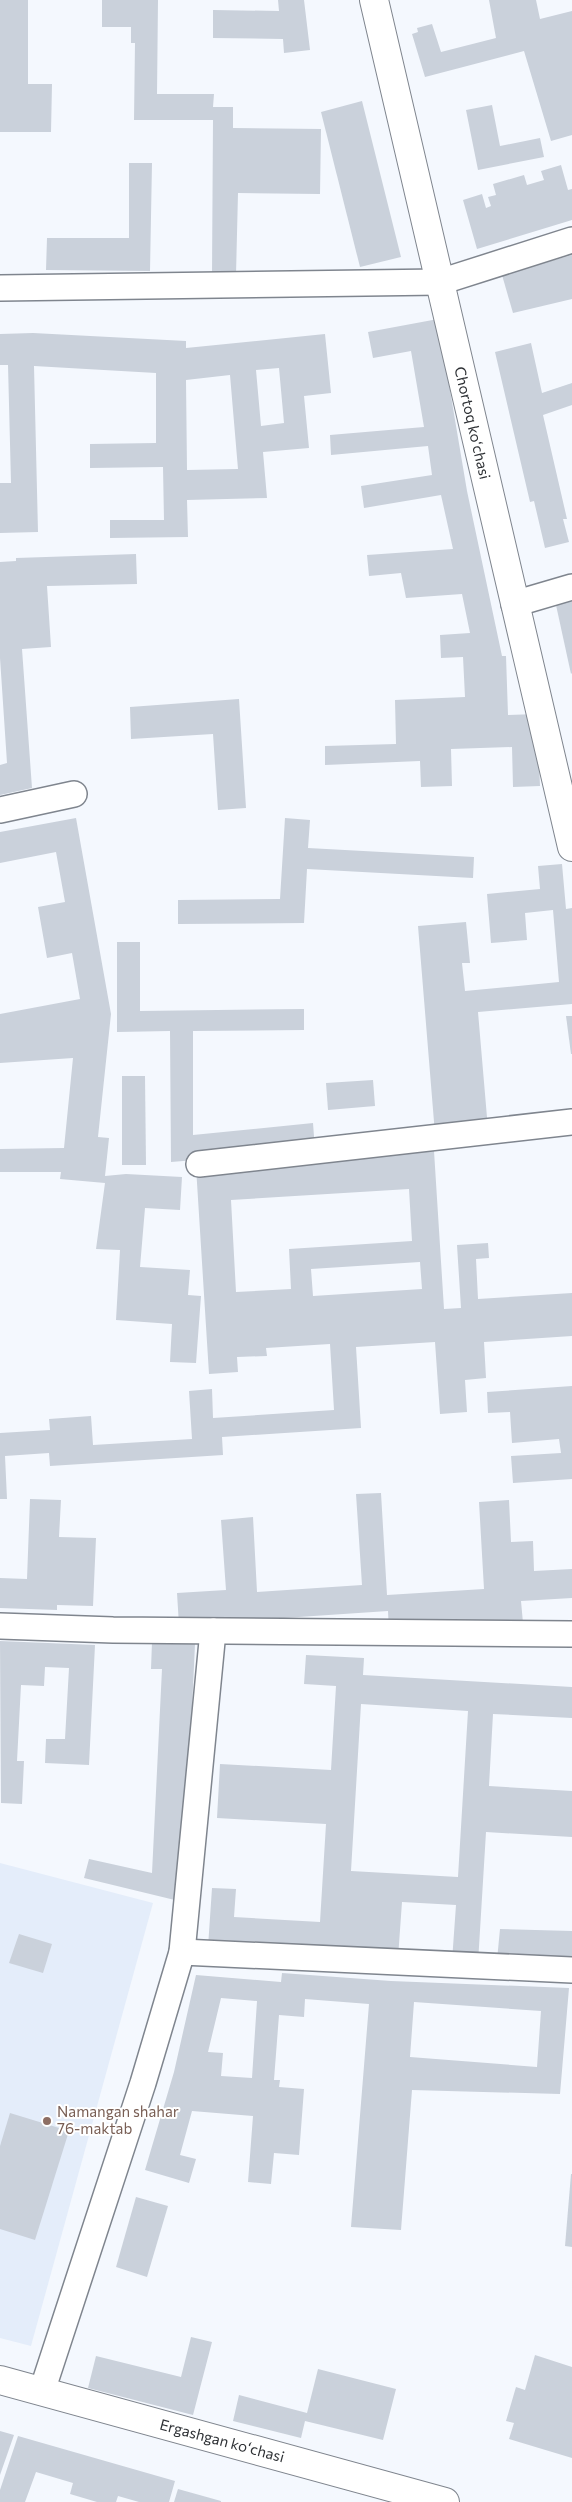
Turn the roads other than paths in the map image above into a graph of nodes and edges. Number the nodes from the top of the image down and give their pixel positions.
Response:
1 (374, 0) edge
2 (572, 240) edge
3 (440, 282) junction
4 (0, 288) edge
5 (572, 587) edge
6 (514, 604) junction
7 (74, 794) dead end
8 (0, 810) edge
9 (572, 846) edge
10 (572, 1122) edge
11 (199, 1164) dead end
12 (0, 1626) edge
13 (213, 1631) junction
14 (572, 1634) edge
15 (182, 1952) junction
16 (572, 1970) edge
17 (0, 2380) edge
18 (42, 2391) junction
19 (445, 2502) edge

1 - 3 main road, Chortoq koʻchasi
2 - 3 street
3 - 4 street
3 - 6 main road, Chortoq koʻchasi
5 - 6 street
6 - 9 main road, Chortoq koʻchasi
7 - 8 street
10 - 11 street
12 - 13 street
13 - 14 street
13 - 15 street
15 - 16 street
15 - 18 street
17 - 18 main road, Ergashgan koʻchasi
18 - 19 main road, Ergashgan koʻchasi

